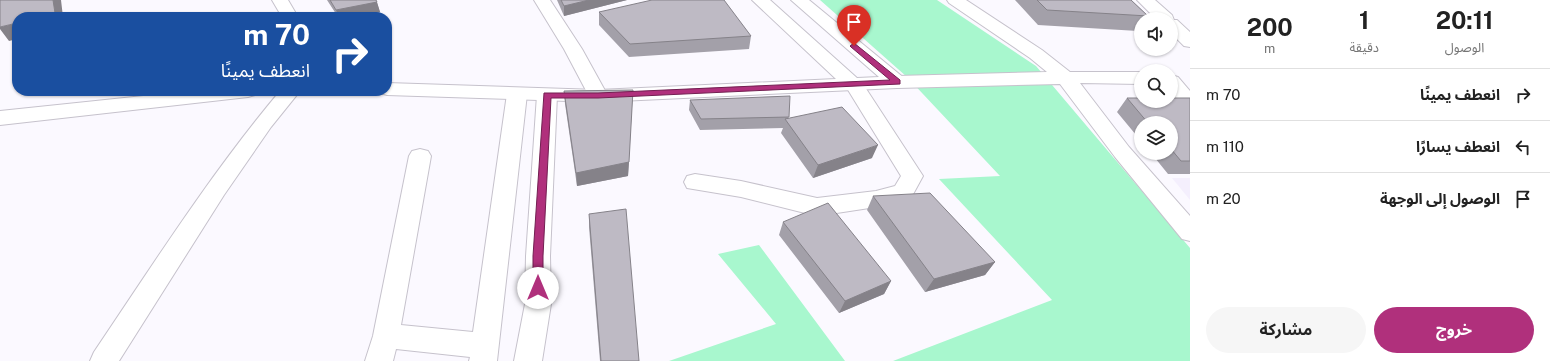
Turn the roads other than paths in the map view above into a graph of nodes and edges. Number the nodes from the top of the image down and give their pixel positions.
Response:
1 (280, 0) edge
2 (542, 0) edge
3 (760, 0) edge
4 (799, 0) edge
5 (955, 0) edge
6 (1145, 0) edge
7 (287, 12) edge
8 (1158, 12) edge
9 (1178, 31) edge
10 (1190, 42) edge
11 (1064, 77) junction
12 (1134, 78) edge
13 (1178, 80) edge
14 (1190, 80) edge
15 (898, 82) junction
16 (854, 85) junction
17 (1178, 89) edge
18 (392, 90) edge
19 (516, 94) junction
20 (547, 95) junction
21 (202, 96) edge
22 (286, 96) edge
23 (598, 96) junction
24 (1190, 104) edge
25 (0, 118) edge
26 (420, 156) dead end
27 (695, 182) dead end
28 (1190, 232) edge
29 (382, 349) edge
30 (484, 353) edge
31 (104, 361) edge
32 (528, 361) edge

1 - 7 street
2 - 23 street
3 - 16 street
4 - 15 street
5 - 11 street
6 - 8 street
9 - 10 street
11 - 12 street
11 - 15 street
11 - 28 street
13 - 14 street
15 - 16 street
16 - 23 street
16 - 27 street
17 - 24 street
18 - 19 street
19 - 20 street
19 - 30 street
20 - 23 street
20 - 32 street
21 - 25 street
22 - 31 street
26 - 29 street
29 - 30 street

